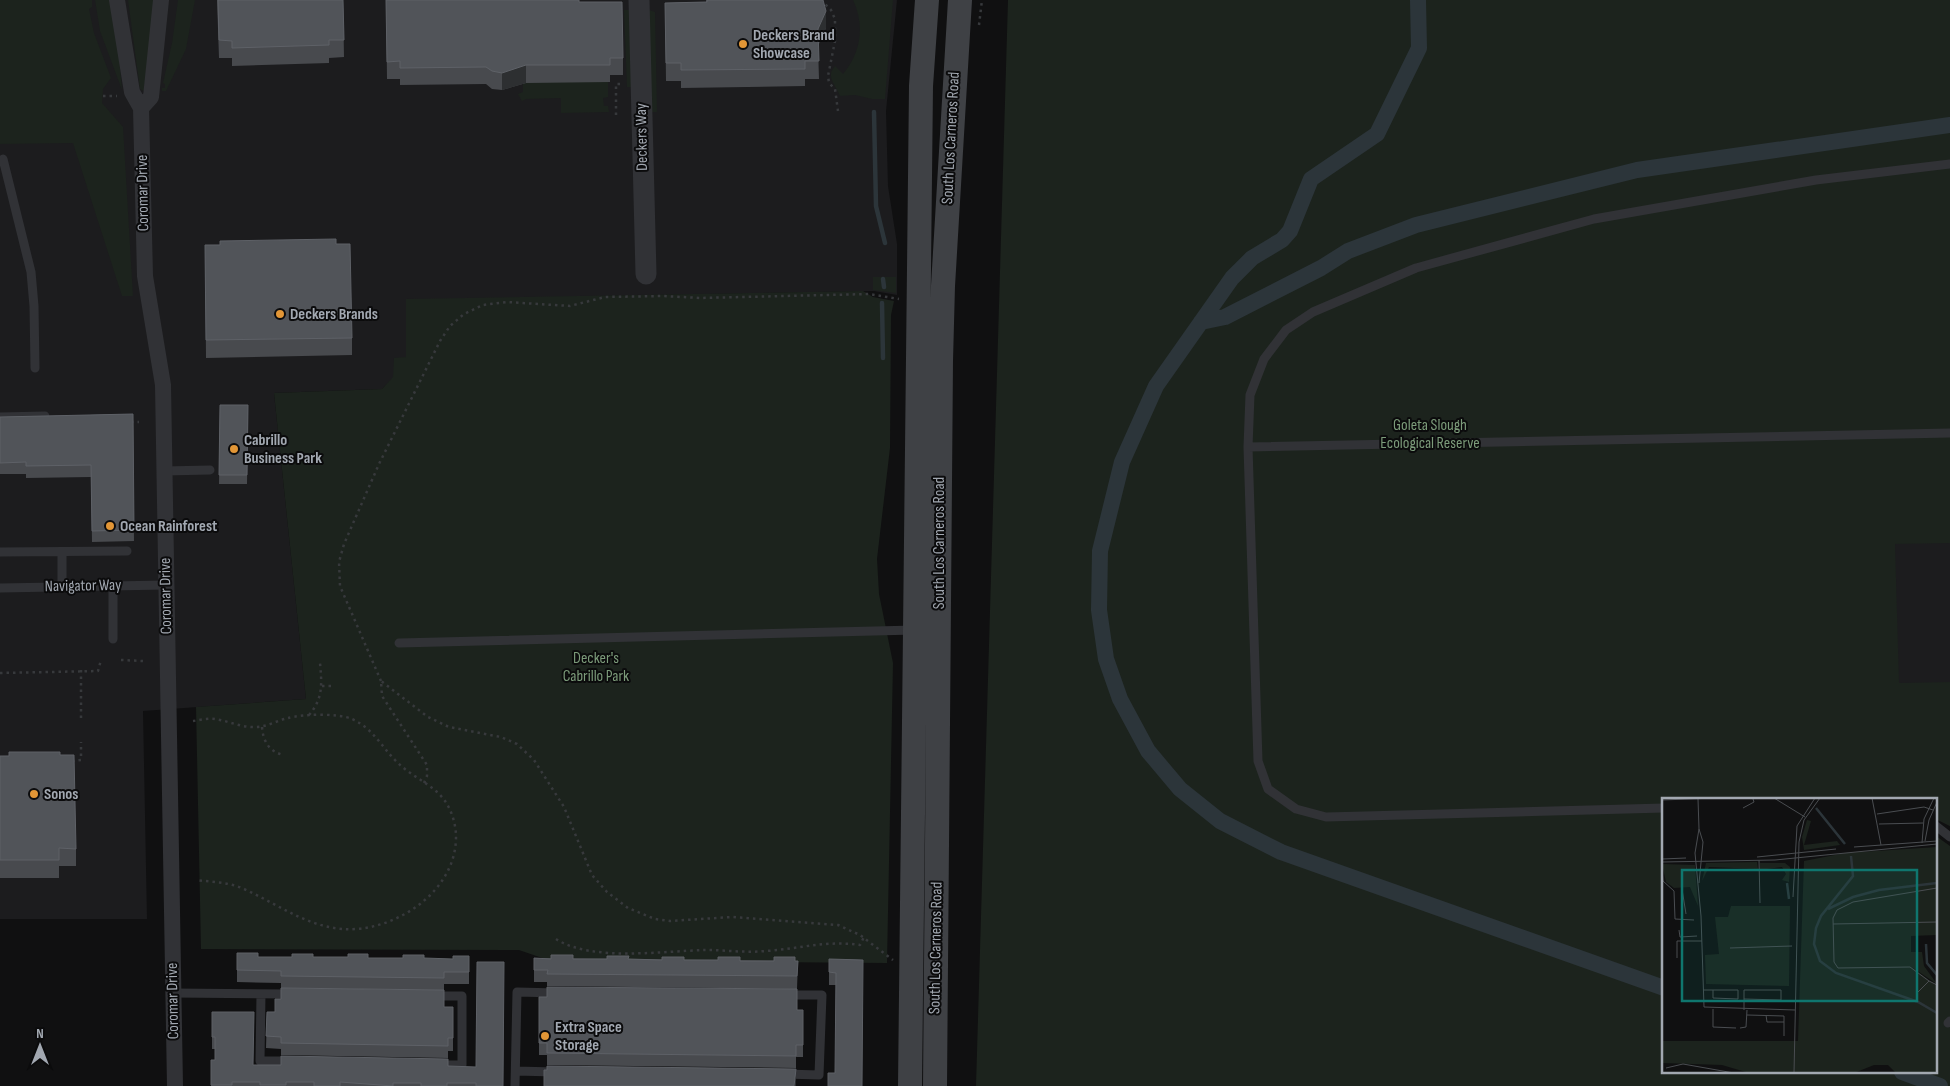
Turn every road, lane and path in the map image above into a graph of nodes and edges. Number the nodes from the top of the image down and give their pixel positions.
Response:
1 (117, 0) edge
2 (162, 0) edge
3 (639, 0) edge
4 (820, 0) edge
5 (927, 0) edge
6 (960, 0) edge
7 (103, 96) dead end
8 (121, 96) dead end
9 (142, 108) junction
10 (838, 111) dead end
11 (3, 159) dead end
12 (1950, 164) edge
13 (646, 274) dead end
14 (899, 299) dead end
15 (35, 368) dead end
16 (0, 416) edge
17 (57, 416) edge
18 (129, 422) edge
19 (139, 422) dead end
20 (1950, 433) edge
21 (1248, 447) junction
22 (210, 470) dead end
23 (164, 471) junction
24 (127, 551) dead end
25 (0, 552) edge
26 (62, 552) junction
27 (166, 585) junction
28 (112, 586) junction
29 (62, 587) junction
30 (0, 588) edge
31 (915, 630) junction
32 (112, 639) dead end
33 (399, 643) dead end
34 (101, 660) dead end
35 (120, 660) dead end
36 (143, 661) dead end
37 (320, 664) dead end
38 (81, 670) junction
39 (0, 673) edge
40 (381, 681) junction
41 (322, 686) junction
42 (333, 686) dead end
43 (309, 715) junction
44 (192, 721) dead end
45 (81, 722) dead end
46 (262, 727) junction
47 (81, 742) dead end
48 (284, 755) dead end
49 (66, 761) edge
50 (424, 784) junction
51 (1662, 808) edge
52 (1938, 828) edge
53 (1950, 837) edge
54 (196, 880) dead end
55 (864, 937) junction
56 (556, 939) dead end
57 (893, 961) dead end
58 (173, 993) junction
59 (566, 993) edge
60 (261, 994) junction
61 (299, 994) edge
62 (773, 995) edge
63 (424, 996) edge
64 (299, 1062) edge
65 (423, 1064) edge
66 (516, 1072) junction
67 (564, 1072) edge
68 (770, 1074) edge
69 (175, 1086) edge
70 (515, 1086) edge
71 (910, 1086) edge
72 (935, 1086) edge

1 - 9 street, Coromar Drive
2 - 9 street, Coromar Drive
3 - 13 street, Deckers Way
4 - 10 path
5 - 31 main road, South Los Carneros Road
6 - 72 main road, South Los Carneros Road
7 - 8 path
9 - 23 street, Coromar Drive
11 - 15 lane
12 - 21 lane
14 - 40 path
16 - 17 lane
18 - 19 path
20 - 21 lane
21 - 51 lane
22 - 23 lane
23 - 27 street, Coromar Drive
24 - 26 lane
25 - 26 lane
26 - 29 lane
27 - 28 lane, Navigator Way
27 - 58 street, Coromar Drive
28 - 29 lane, Navigator Way
28 - 32 lane
29 - 30 lane, Navigator Way
31 - 33 lane
31 - 71 main road, South Los Carneros Road
34 - 38 path
35 - 36 path
37 - 41 path
38 - 39 path
38 - 45 path
40 - 50 path
40 - 55 path
41 - 42 path
41 - 43 path
43 - 46 path
43 - 50 path
44 - 46 path
46 - 48 path
47 - 49 path
50 - 54 path
52 - 53 lane
55 - 56 path
55 - 57 path
58 - 60 lane
58 - 69 street, Coromar Drive
59 - 66 lane
60 - 61 lane
60 - 64 lane
62 - 68 lane
63 - 65 lane
66 - 67 lane
66 - 70 lane

